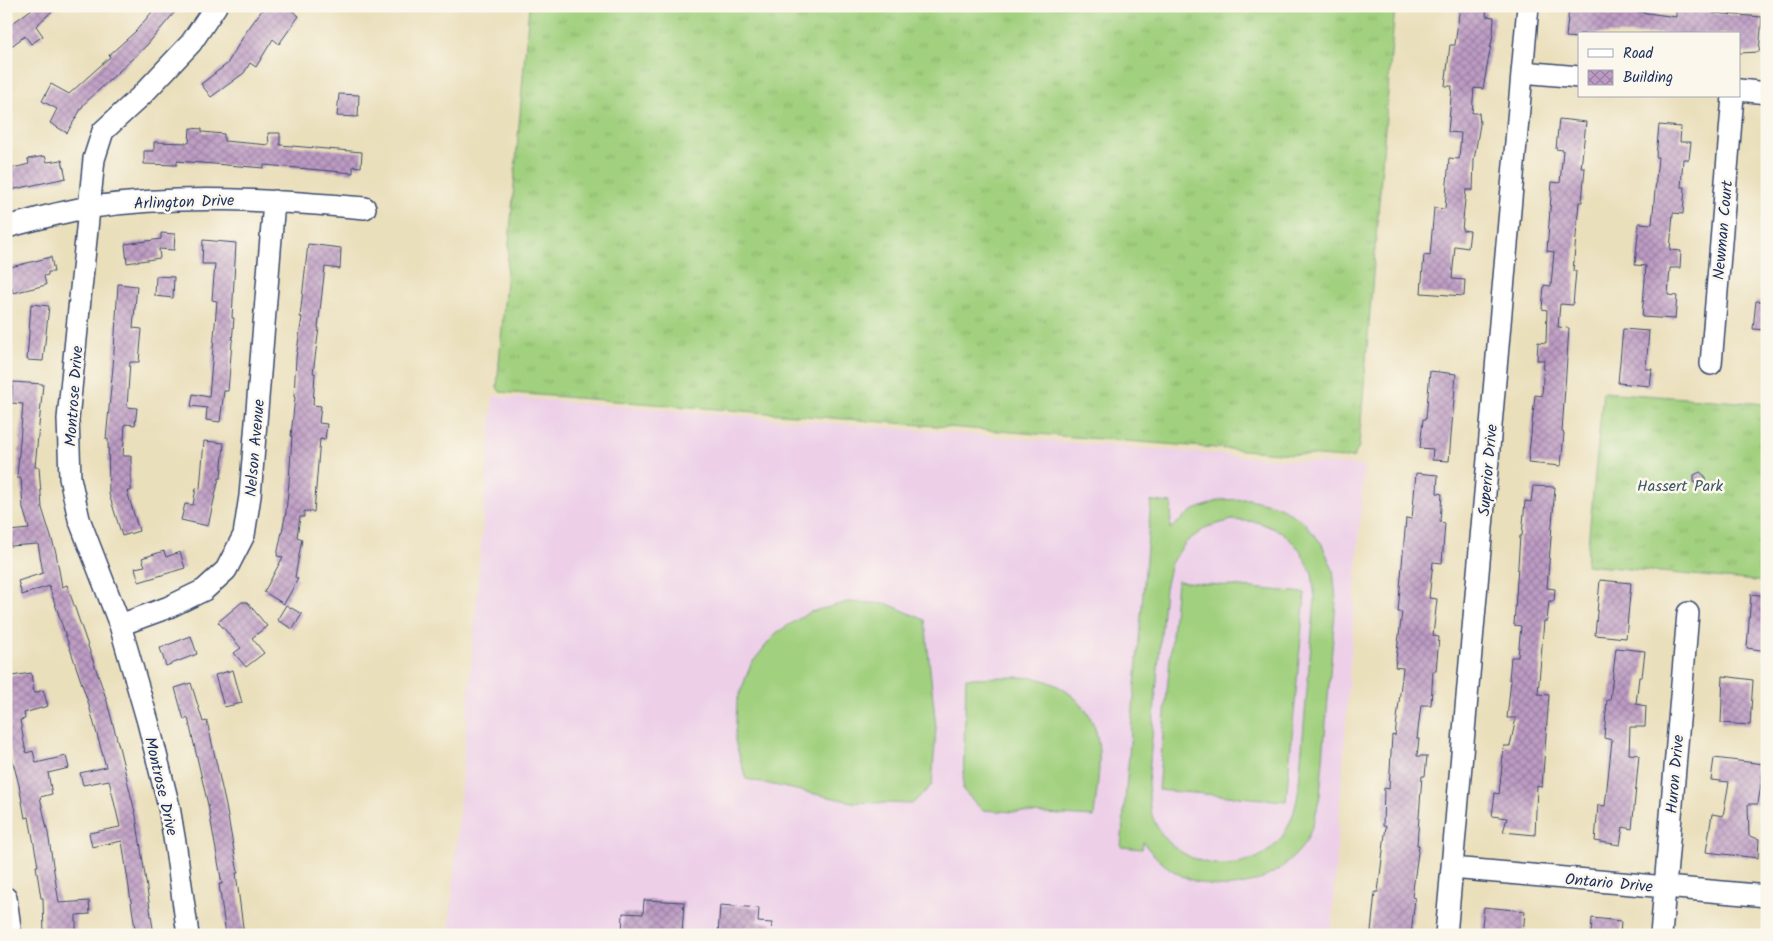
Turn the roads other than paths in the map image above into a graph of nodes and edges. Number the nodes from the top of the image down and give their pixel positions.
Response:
1 (216, 6) edge
2 (1528, 6) edge
3 (1522, 72) junction
4 (1578, 77) edge
5 (1740, 90) edge
6 (1767, 93) edge
7 (1733, 98) edge
8 (274, 200) junction
9 (90, 207) junction
10 (365, 208) dead end
11 (6, 227) edge
12 (1711, 364) dead end
13 (1688, 613) dead end
14 (120, 625) junction
15 (1452, 868) junction
16 (1665, 887) junction
17 (1767, 896) edge
18 (6, 898) edge
19 (11, 935) edge
20 (188, 935) edge
21 (1446, 935) edge
22 (1660, 935) edge

1 - 9 street, Montrose Drive
2 - 3 street, Superior Drive
3 - 4 street
3 - 15 street, Superior Drive
5 - 6 street
7 - 12 street, Newman Court
8 - 9 street, Arlington Drive
8 - 10 street, Arlington Drive
8 - 14 street, Nelson Avenue
9 - 11 street, Arlington Drive
9 - 14 street, Montrose Drive
13 - 16 street, Huron Drive
14 - 20 street, Montrose Drive
15 - 16 street, Ontario Drive
15 - 21 street, Superior Drive
16 - 17 street, Ontario Drive
16 - 22 street, Huron Drive
18 - 19 street

